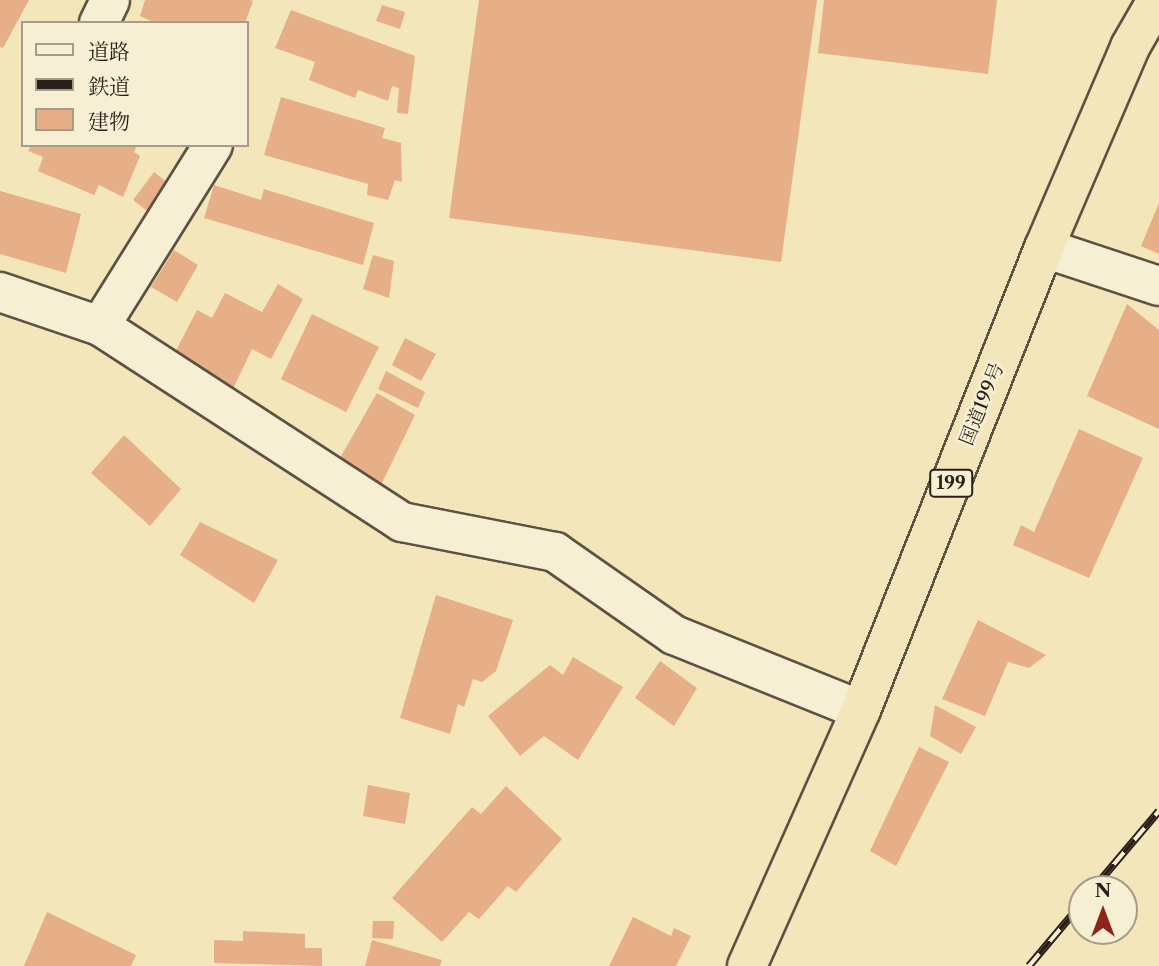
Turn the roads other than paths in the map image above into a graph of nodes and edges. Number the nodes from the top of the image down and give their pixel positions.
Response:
1 (110, 0) edge
2 (1157, 0) edge
3 (100, 21) edge
4 (212, 147) edge
5 (1044, 248) junction
6 (1159, 286) edge
7 (0, 292) edge
8 (100, 326) junction
9 (861, 710) junction
10 (747, 966) edge

1 - 3 street
2 - 5 highway, 国道199号 / 199
4 - 8 street
5 - 6 street
5 - 9 highway, 国道199号 / 199
7 - 8 street
8 - 9 street
9 - 10 highway, 国道199号 / 199

